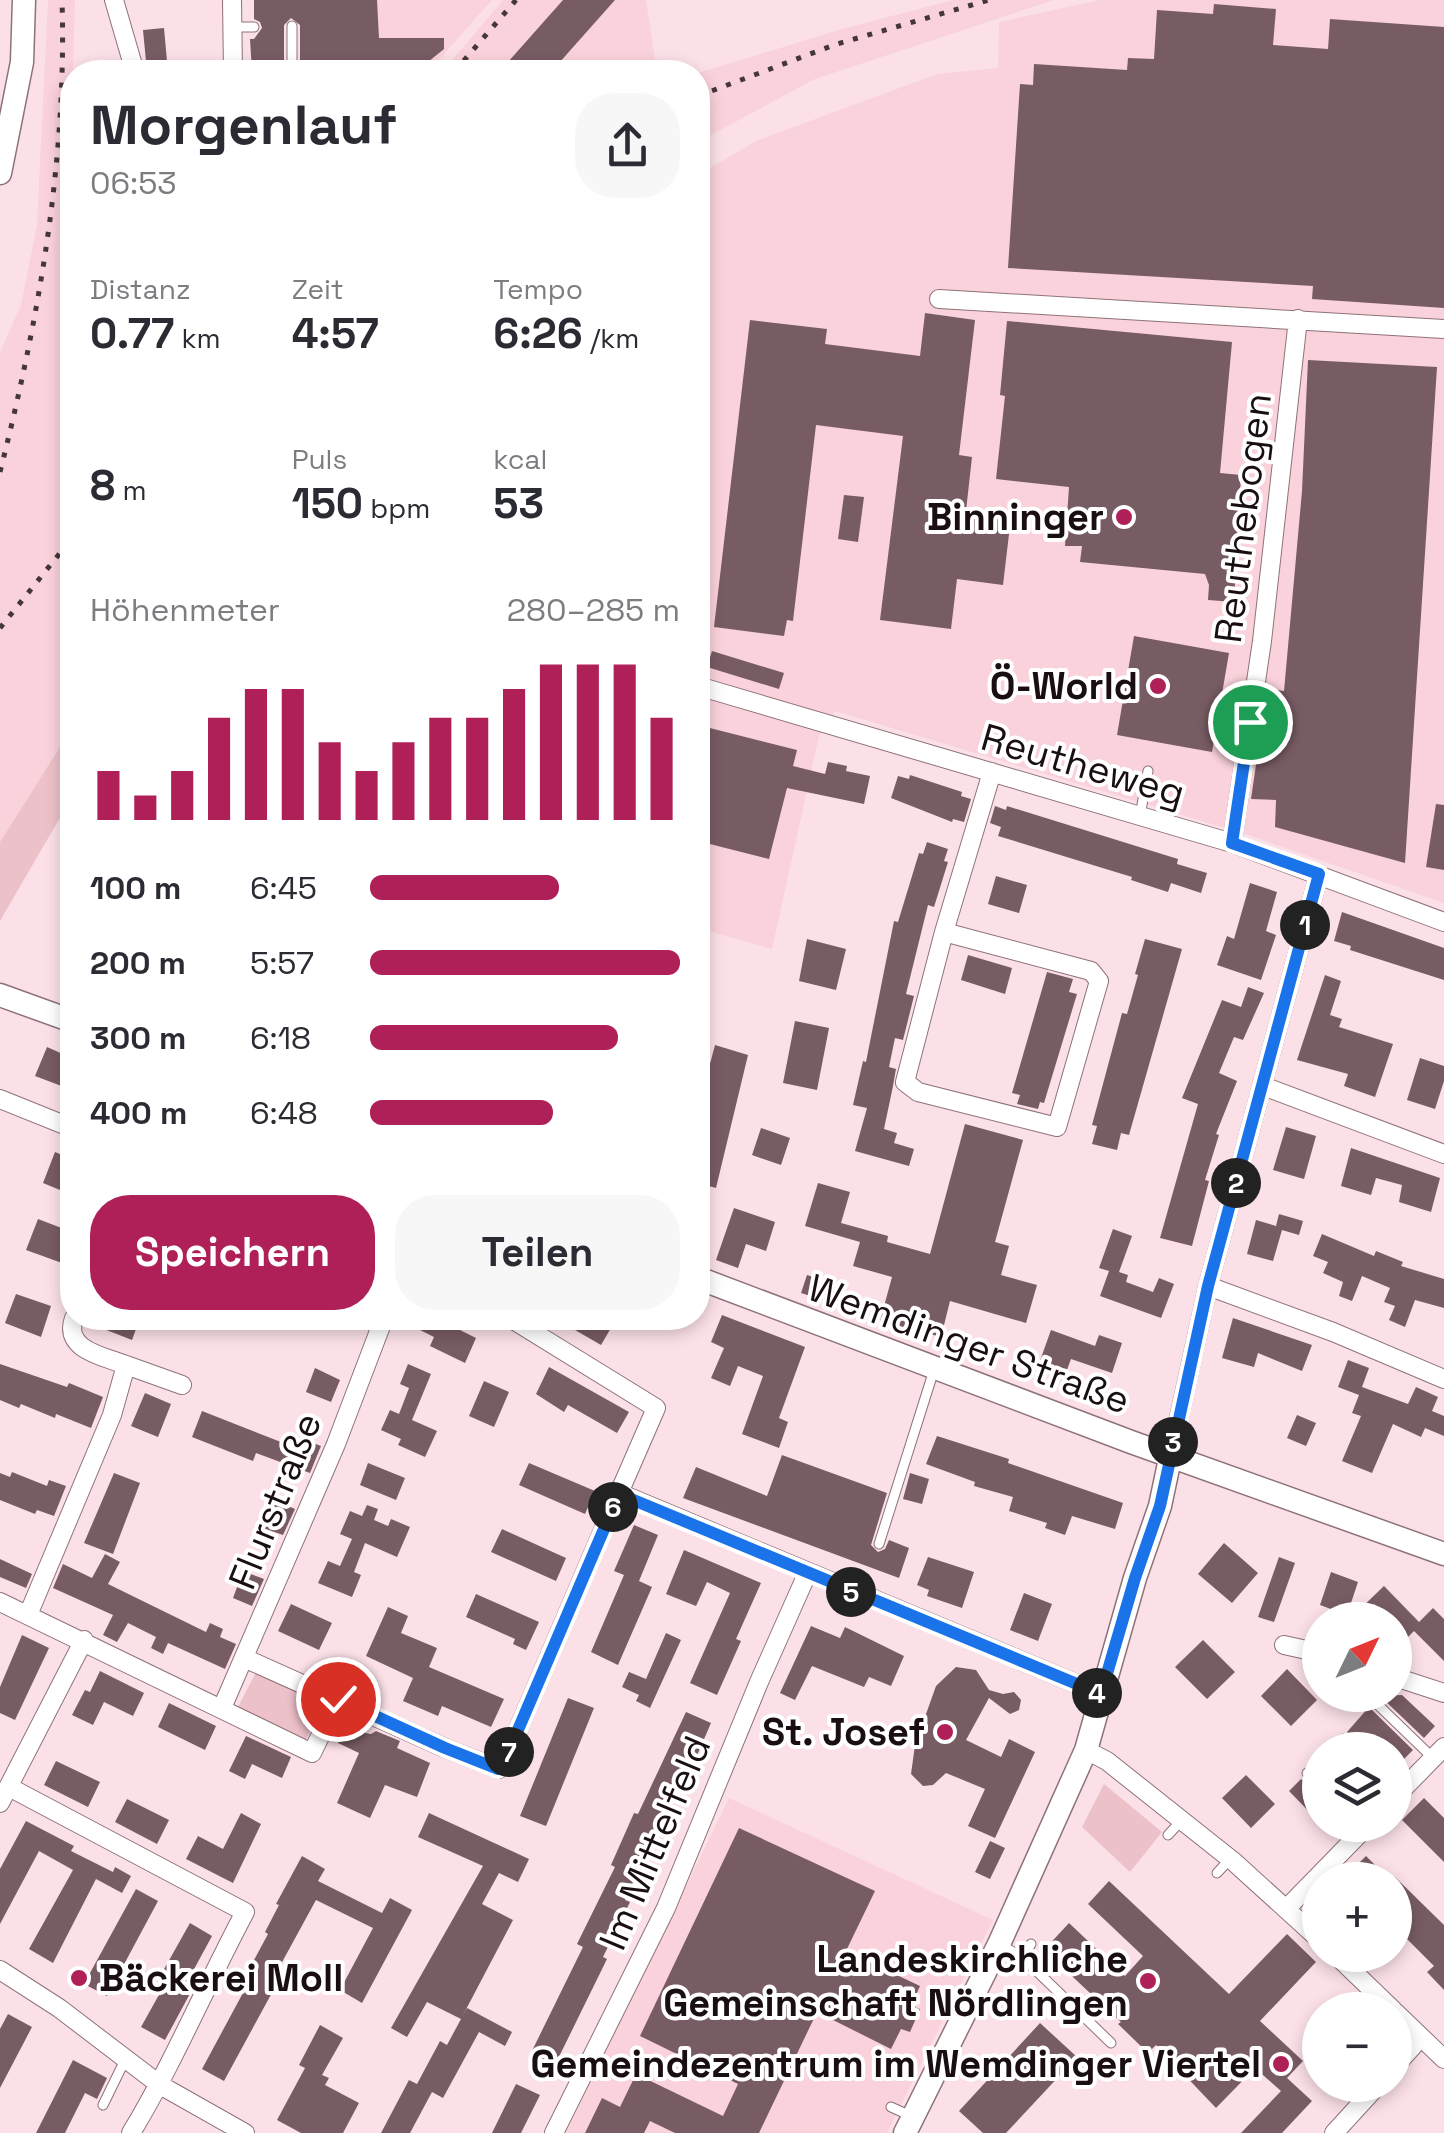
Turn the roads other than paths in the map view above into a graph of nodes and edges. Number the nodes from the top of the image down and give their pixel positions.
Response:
1 (24, 0) edge
2 (114, 0) edge
3 (232, 0) edge
4 (292, 26) dead end
5 (232, 27) junction
6 (254, 28) dead end
7 (132, 60) edge
8 (233, 60) edge
9 (292, 60) edge
10 (0, 172) edge
11 (940, 300) dead end
12 (1298, 319) junction
13 (1444, 328) edge
14 (710, 690) edge
15 (1148, 771) dead end
16 (992, 772) junction
17 (1140, 816) junction
18 (1232, 843) junction
19 (1319, 874) junction
20 (1444, 922) edge
21 (944, 932) junction
22 (0, 995) edge
23 (60, 1016) edge
24 (1263, 1086) junction
25 (0, 1098) edge
26 (60, 1123) edge
27 (1444, 1154) edge
28 (710, 1283) edge
29 (1208, 1286) junction
30 (71, 1330) edge
31 (379, 1330) edge
32 (529, 1330) edge
33 (126, 1365) junction
34 (935, 1368) junction
35 (1444, 1379) edge
36 (182, 1385) dead end
37 (1171, 1454) junction
38 (619, 1494) junction
39 (879, 1544) dead end
40 (1444, 1554) edge
41 (808, 1574) junction
42 (0, 1602) edge
43 (28, 1615) junction
44 (84, 1640) junction
45 (1284, 1646) dead end
46 (1302, 1650) edge
47 (244, 1658) junction
48 (1412, 1683) edge
49 (1444, 1693) edge
50 (1101, 1694) junction
51 (338, 1699) junction
52 (222, 1708) junction
53 (1387, 1712) edge
54 (1086, 1750) junction
55 (1438, 1752) edge
56 (1412, 1778) edge
57 (5, 1795) edge
58 (1348, 1842) edge
59 (1286, 1908) junction
60 (1274, 1923) dead end
61 (1302, 1923) edge
62 (999, 1944) junction
63 (1031, 1944) dead end
64 (1022, 1957) junction
65 (0, 1970) edge
66 (1354, 1972) edge
67 (1374, 1992) edge
68 (1412, 2028) edge
69 (1421, 2037) junction
70 (1111, 2044) dead end
71 (1412, 2047) edge
72 (1444, 2059) edge
73 (126, 2060) junction
74 (160, 2085) junction
75 (1362, 2102) edge
76 (104, 2104) dead end
77 (890, 2107) dead end
78 (909, 2125) edge
79 (131, 2133) edge
80 (245, 2133) edge
81 (554, 2133) edge
82 (1334, 2133) edge

1 - 10 main road
2 - 7 street
3 - 5 street
4 - 9 lane
5 - 6 lane
5 - 8 street
11 - 12 street
12 - 13 street
12 - 18 street, Reuthebogen
14 - 16 street, Reutheweg
15 - 17 lane
16 - 17 street, Reutheweg
16 - 21 street
17 - 18 street, Reutheweg
18 - 19 street, Reutheweg
19 - 20 street, Reutheweg
19 - 24 street
21 - 21 street
22 - 23 main road
24 - 27 street
24 - 29 street
25 - 26 street
28 - 34 main road, Wemdinger Straße
29 - 35 street
29 - 37 street
30 - 33 street
31 - 47 street, Flurstraße
32 - 38 street
33 - 36 street
33 - 43 street
34 - 37 main road, Wemdinger Straße
34 - 39 lane
37 - 40 main road, Wemdinger Straße
37 - 50 main road
38 - 41 street
38 - 51 street
41 - 50 street
41 - 81 street, Im Mittelfeld
42 - 43 street
43 - 44 street
44 - 52 street
44 - 57 street
45 - 46 street
47 - 51 street
47 - 52 street, Flurstraße
48 - 49 street
50 - 54 main road
51 - 52 street
53 - 55 lane
54 - 59 street
54 - 62 main road
55 - 56 street
57 - 74 street
58 - 59 street
59 - 60 lane
59 - 61 street
62 - 64 lane
62 - 78 main road
63 - 64 lane
64 - 70 lane
65 - 73 street
66 - 67 street
68 - 69 street
69 - 71 street
69 - 72 street
73 - 74 street
73 - 76 lane
74 - 79 street
74 - 80 street
75 - 82 street
77 - 78 lane

